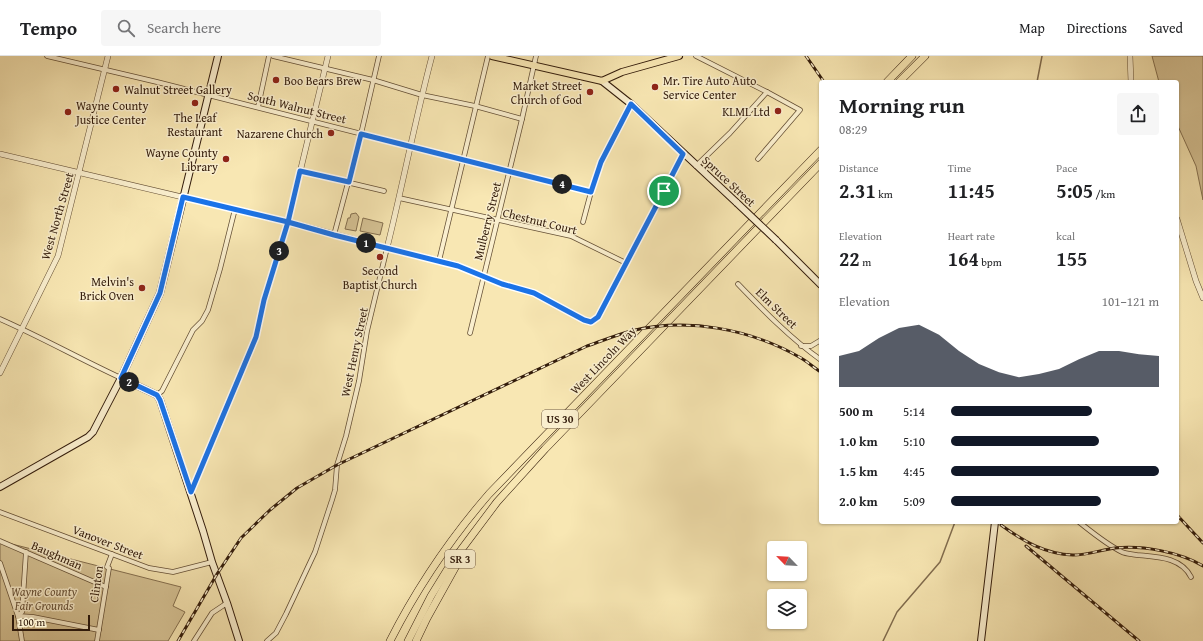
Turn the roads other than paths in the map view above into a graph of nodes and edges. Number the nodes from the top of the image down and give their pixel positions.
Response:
1 (47, 56) edge
2 (108, 56) edge
3 (218, 56) edge
4 (269, 56) edge
5 (273, 56) edge
6 (328, 56) edge
7 (379, 56) edge
8 (432, 56) edge
9 (488, 56) edge
10 (492, 56) edge
11 (536, 56) edge
12 (679, 56) edge
13 (696, 56) edge
14 (906, 56) edge
15 (912, 56) edge
16 (925, 56) edge
17 (1130, 56) edge
18 (533, 66) junction
19 (325, 68) junction
20 (104, 70) junction
21 (373, 80) junction
22 (883, 80) edge
23 (889, 80) edge
24 (902, 80) edge
25 (1131, 80) edge
26 (602, 81) junction
27 (767, 92) junction
28 (422, 95) junction
29 (208, 96) junction
30 (631, 104) junction
31 (475, 106) junction
32 (258, 107) junction
33 (522, 119) junction
34 (313, 121) junction
35 (361, 134) junction
36 (410, 146) junction
37 (819, 150) edge
38 (0, 154) edge
39 (683, 154) junction
40 (463, 158) junction
41 (758, 159) dead end
42 (819, 165) edge
43 (696, 166) junction
44 (300, 171) junction
45 (510, 171) junction
46 (80, 172) junction
47 (349, 182) junction
48 (384, 190) dead end
49 (591, 192) junction
50 (183, 197) junction
51 (399, 198) junction
52 (235, 209) junction
53 (451, 210) junction
54 (498, 220) junction
55 (288, 222) junction
56 (583, 222) dead end
57 (1179, 226) edge
58 (334, 235) junction
59 (387, 248) junction
60 (439, 261) junction
61 (626, 263) junction
62 (484, 276) junction
63 (819, 283) edge
64 (738, 284) dead end
65 (1203, 298) edge
66 (0, 319) edge
67 (22, 328) junction
68 (470, 333) dead end
69 (819, 341) edge
70 (801, 346) junction
71 (819, 359) edge
72 (0, 373) edge
73 (121, 378) junction
74 (157, 395) junction
75 (513, 484) junction
76 (0, 488) edge
77 (191, 492) junction
78 (0, 512) edge
79 (995, 524) edge
80 (1082, 524) edge
81 (0, 541) edge
82 (26, 552) junction
83 (112, 554) junction
84 (212, 562) junction
85 (0, 563) edge
86 (1191, 577) dead end
87 (106, 587) junction
88 (227, 603) junction
89 (18, 616) junction
90 (99, 630) junction
91 (22, 641) edge
92 (97, 641) edge
93 (194, 641) edge
94 (239, 641) edge
95 (243, 641) edge
96 (267, 641) edge
97 (390, 641) edge
98 (408, 641) edge
99 (416, 641) edge
100 (981, 641) edge

1 - 20 street, South Walnut Street
2 - 20 street, West North Street
3 - 29 main road
4 - 32 street
5 - 19 street
6 - 19 street
7 - 21 street
8 - 28 street, West Henry Street
9 - 31 street
10 - 18 main road
11 - 18 street, Mulberry Street
12 - 26 main road
13 - 27 street
14 - 22 highway
15 - 23 highway
16 - 24 highway
17 - 25 street
18 - 26 main road
18 - 33 street, Mulberry Street
19 - 21 street
19 - 34 street
20 - 29 street, South Walnut Street
20 - 46 street, West North Street
21 - 28 street
21 - 35 street
26 - 30 main road, Spruce Street
27 - 41 street
27 - 43 street
28 - 31 street
28 - 36 street, West Henry Street
29 - 32 street, South Walnut Street
29 - 50 main road
30 - 39 main road, Spruce Street
30 - 49 street
31 - 33 street
31 - 40 street
32 - 34 street, South Walnut Street
33 - 45 street, Mulberry Street
34 - 35 street, South Walnut Street
34 - 44 street
35 - 36 street, South Walnut Street
35 - 47 street
36 - 40 street, South Walnut Street
36 - 51 street, West Henry Street
37 - 97 highway, West Lincoln Way / US 30
38 - 46 street
39 - 43 main road, Spruce Street
39 - 61 street
40 - 45 street, South Walnut Street
40 - 53 street
42 - 75 highway, West Lincoln Way / US 30
43 - 63 main road, Spruce Street, bridge
44 - 47 street
44 - 55 street
45 - 49 street, South Walnut Street
45 - 54 street, Mulberry Street
46 - 50 street
46 - 67 street, West North Street
47 - 48 street
47 - 58 street
49 - 56 street
50 - 52 street
50 - 73 main road
51 - 53 street, Chestnut Court
51 - 59 street, West Henry Street
52 - 55 street
52 - 74 street
53 - 54 street, Chestnut Court
53 - 60 street
54 - 61 street, Chestnut Court
54 - 62 street, Mulberry Street
55 - 58 street
55 - 77 street
57 - 65 street
58 - 59 street
59 - 60 street
59 - 96 street, West Henry Street
60 - 62 street
61 - 62 street
62 - 68 street, Mulberry Street
64 - 70 street, Elm Street
66 - 67 street
67 - 72 street, West North Street
67 - 73 street
69 - 70 street
70 - 71 street, Elm Street
73 - 74 main road
73 - 76 main road
74 - 77 main road
75 - 98 highway, West Lincoln Way / US 30
75 - 99 highway, SR 3
77 - 84 main road
78 - 83 street, Vanover Street
79 - 100 main road
80 - 86 street
81 - 82 street, Baughman
82 - 87 street, Baughman
82 - 89 street
83 - 84 street, Vanover Street
83 - 87 street, Clinton
84 - 88 main road
85 - 89 street
87 - 90 street, Clinton
88 - 93 street
88 - 94 main road
88 - 95 main road
89 - 90 street
89 - 91 street
90 - 92 street, Clinton

